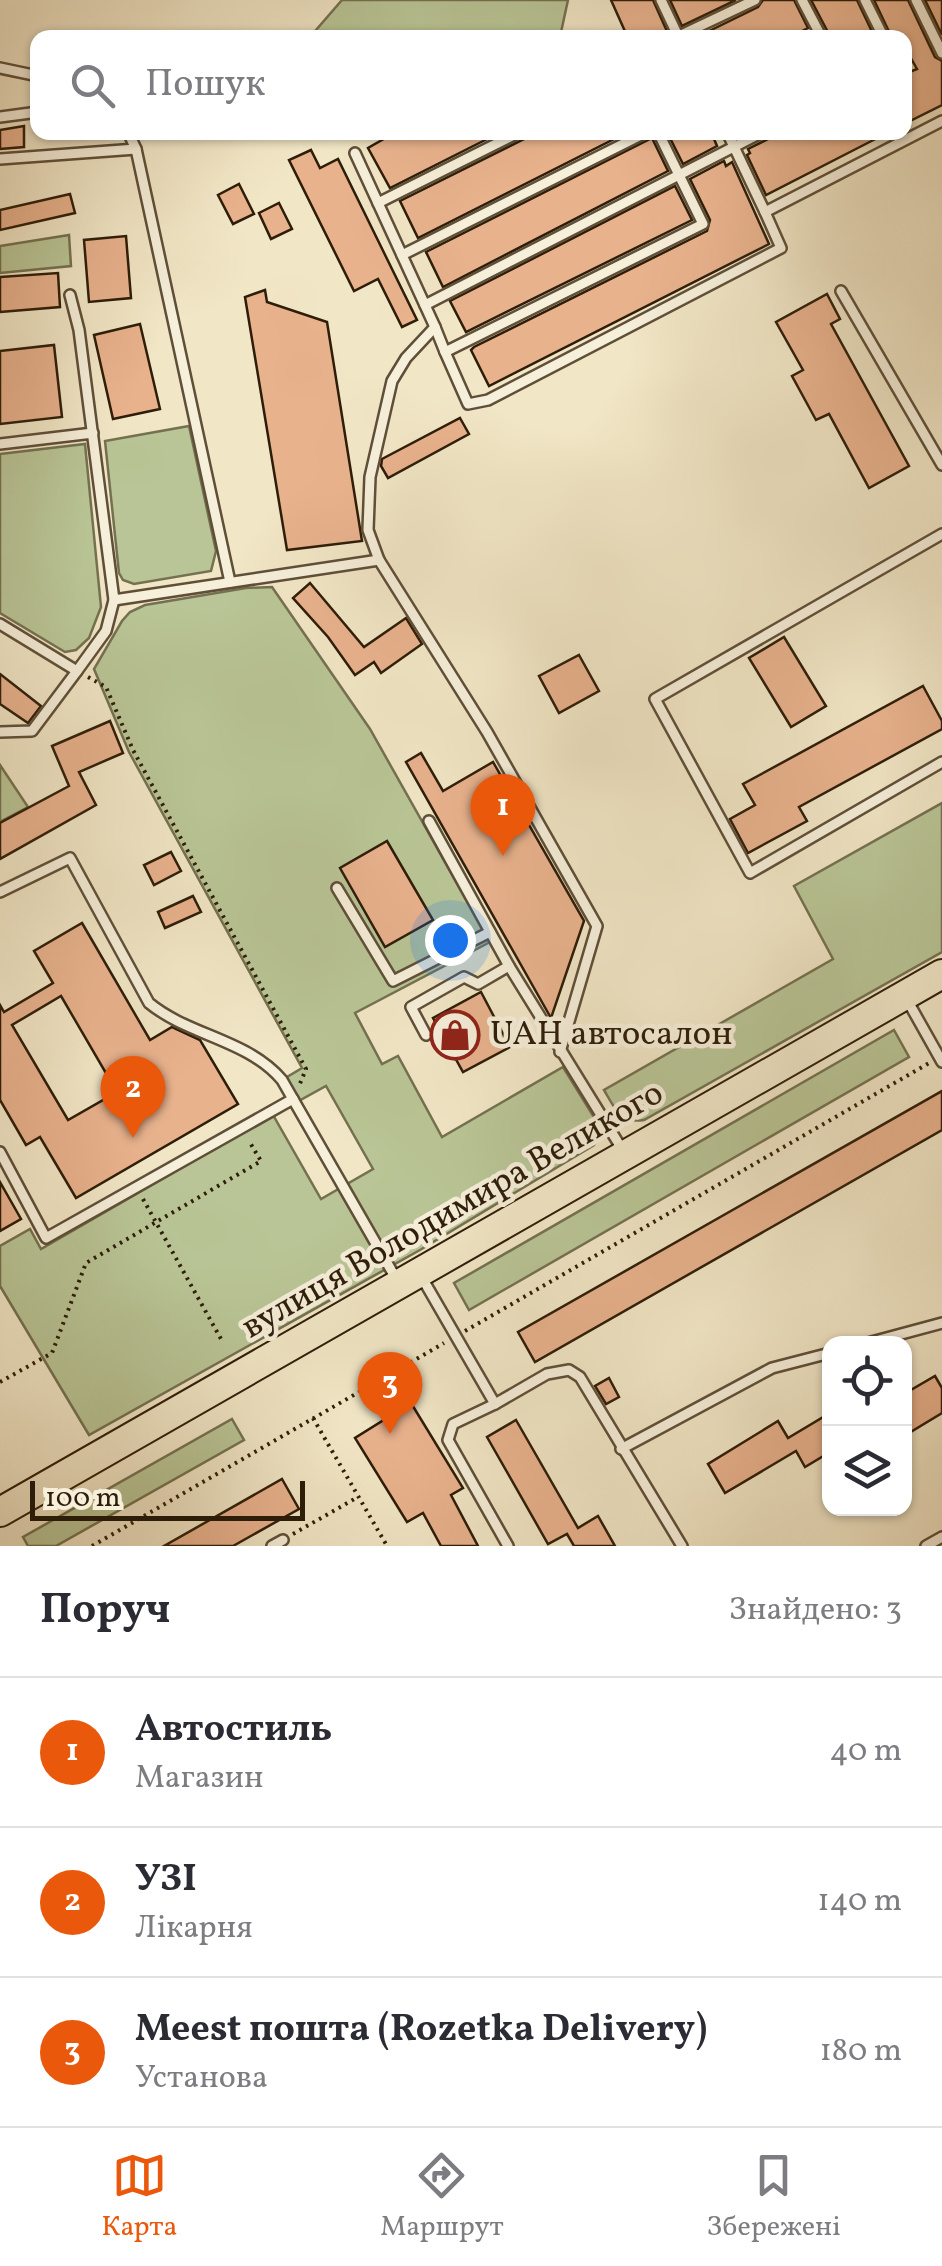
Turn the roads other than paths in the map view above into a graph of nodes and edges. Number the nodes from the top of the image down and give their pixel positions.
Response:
1 (660, 0) edge
2 (755, 0) edge
3 (802, 0) edge
4 (865, 0) edge
5 (916, 0) edge
6 (675, 30) edge
7 (693, 30) edge
8 (814, 30) edge
9 (880, 30) edge
10 (942, 52) edge
11 (0, 68) edge
12 (30, 74) edge
13 (30, 113) edge
14 (0, 116) edge
15 (942, 121) edge
16 (912, 136) edge
17 (132, 140) edge
18 (504, 140) edge
19 (631, 140) edge
20 (662, 140) edge
21 (731, 140) edge
22 (748, 140) edge
23 (905, 140) edge
24 (734, 147) junction
25 (136, 148) junction
26 (354, 153) dead end
27 (0, 159) edge
28 (679, 175) junction
29 (378, 203) junction
30 (765, 212) junction
31 (402, 254) junction
32 (841, 292) dead end
33 (70, 296) dead end
34 (425, 305) junction
35 (436, 328) junction
36 (446, 352) junction
37 (93, 433) junction
38 (0, 444) edge
39 (942, 464) edge
40 (942, 534) edge
41 (379, 560) junction
42 (230, 582) junction
43 (114, 600) junction
44 (0, 624) edge
45 (77, 671) junction
46 (0, 732) edge
47 (942, 762) edge
48 (429, 821) dead end
49 (337, 888) dead end
50 (0, 892) edge
51 (490, 932) junction
52 (510, 966) junction
53 (942, 974) edge
54 (904, 996) junction
55 (426, 1034) dead end
56 (560, 1052) junction
57 (941, 1060) edge
58 (293, 1100) junction
59 (0, 1152) edge
60 (626, 1156) junction
61 (410, 1279) junction
62 (942, 1322) edge
63 (892, 1336) edge
64 (822, 1355) edge
65 (495, 1404) junction
66 (621, 1449) junction
67 (0, 1512) edge
68 (942, 1537) edge
69 (283, 1540) road end
70 (272, 1546) edge
71 (508, 1546) edge
72 (682, 1546) edge
73 (926, 1546) edge

1 - 6 lane
2 - 7 lane
3 - 8 lane
4 - 9 lane
5 - 10 lane
11 - 12 lane
13 - 14 lane
15 - 16 lane
17 - 25 lane
18 - 29 lane
19 - 31 lane
20 - 28 lane
21 - 24 lane
22 - 24 lane
23 - 30 lane
24 - 28 lane
24 - 30 lane
25 - 27 lane
25 - 42 lane
26 - 29 lane
28 - 34 lane
28 - 36 lane
29 - 31 lane
30 - 36 lane
31 - 34 lane
32 - 39 lane
33 - 37 lane
34 - 35 lane
35 - 36 lane
35 - 41 lane
37 - 38 lane
37 - 43 lane
40 - 47 lane
41 - 42 lane
41 - 56 lane
42 - 43 lane
43 - 45 lane
44 - 45 lane
45 - 46 lane
48 - 51 lane
49 - 51 lane
50 - 58 lane
51 - 52 lane
52 - 55 lane
52 - 56 lane
53 - 54 main road, вулиця Володимира Великого
54 - 57 lane
54 - 60 main road, вулиця Володимира Великого
56 - 60 lane
58 - 59 lane
58 - 61 lane
60 - 61 main road, вулиця Володимира Великого
61 - 65 lane
61 - 67 main road, вулиця Володимира Великого
62 - 63 lane
64 - 66 lane
65 - 66 lane
65 - 71 lane
66 - 72 lane
68 - 73 lane
69 - 70 lane

